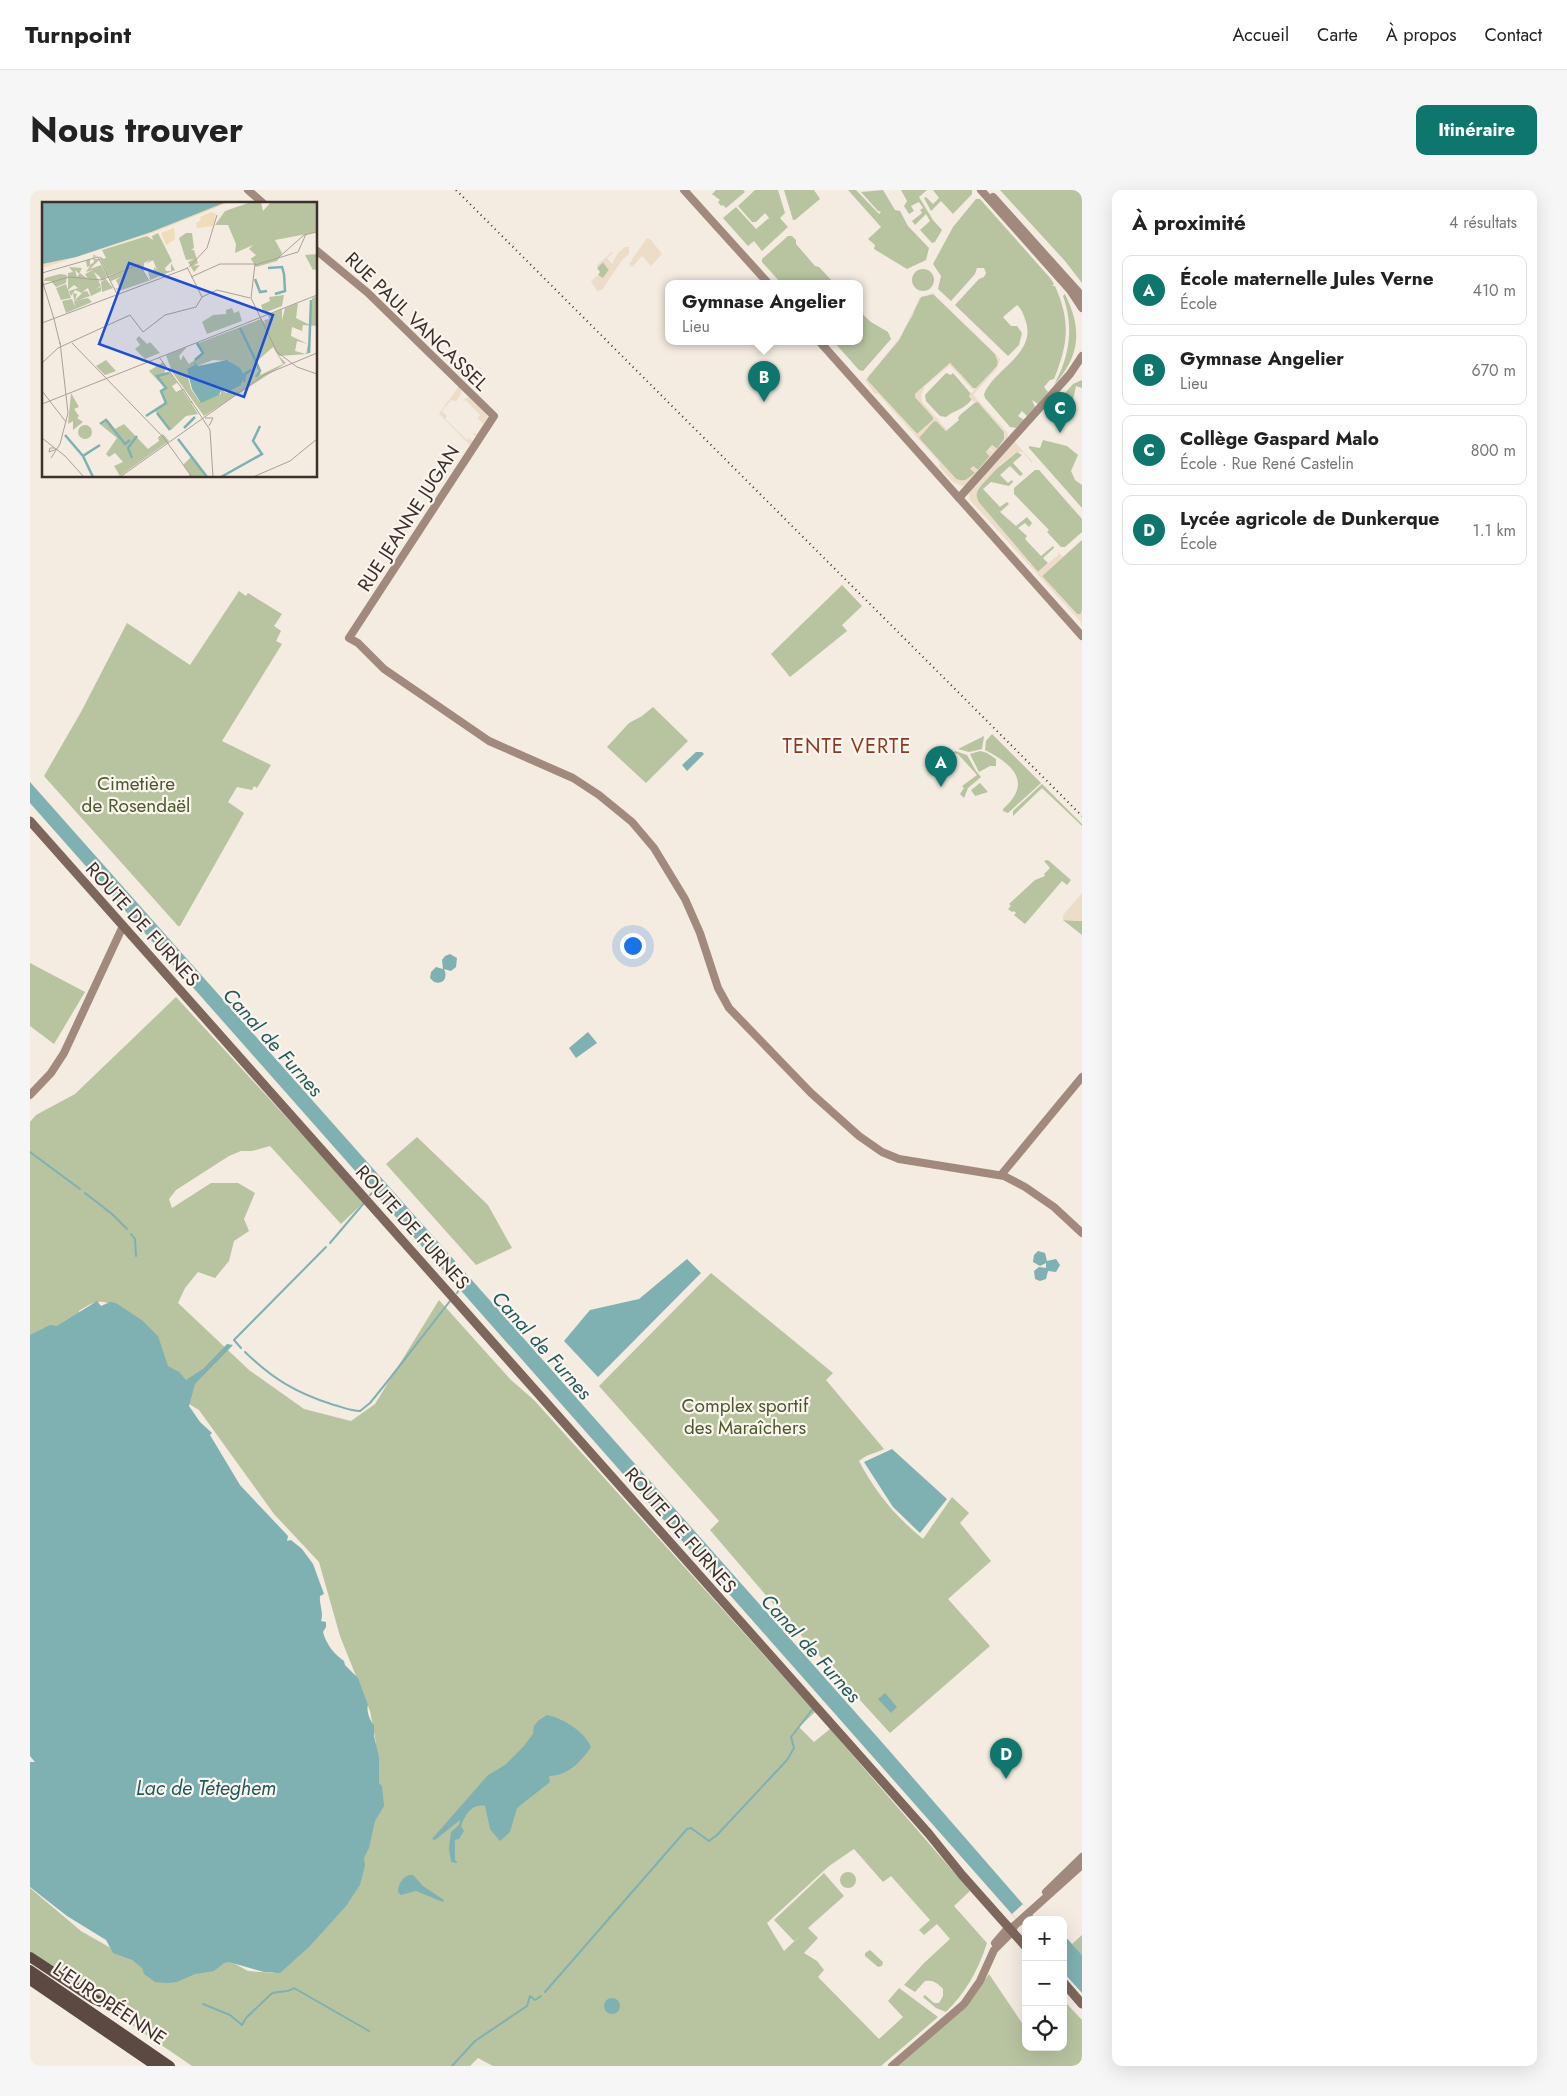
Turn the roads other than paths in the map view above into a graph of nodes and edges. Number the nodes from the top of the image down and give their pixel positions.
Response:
1 (248, 190) edge
2 (684, 190) edge
3 (691, 190) edge
4 (981, 190) edge
5 (988, 190) edge
6 (262, 202) edge
7 (318, 252) edge
8 (765, 280) edge
9 (770, 280) edge
10 (1082, 296) edge
11 (1082, 308) edge
12 (823, 345) edge
13 (828, 345) edge
14 (1082, 356) edge
15 (1082, 365) edge
16 (1070, 374) junction
17 (494, 416) joint
18 (960, 496) junction
19 (1082, 629) edge
20 (1082, 636) edge
21 (30, 821) edge
22 (123, 926) junction
23 (1082, 1077) edge
24 (30, 1095) edge
25 (1001, 1175) junction
26 (1082, 1233) edge
27 (1082, 1857) edge
28 (1082, 1865) edge
29 (1032, 1910) junction
30 (1013, 1927) junction
31 (1022, 1935) edge
32 (1022, 1941) edge
33 (30, 1957) edge
34 (30, 1970) edge
35 (30, 1980) edge
36 (1067, 1987) edge
37 (1067, 1991) edge
38 (1082, 2006) edge
39 (121, 2010) dead end
40 (156, 2066) edge
41 (170, 2066) edge
42 (892, 2066) edge

1 - 6 street
2 - 8 street
3 - 9 street
4 - 11 street
5 - 10 street
7 - 17 street, RUE PAUL VANCASSEL
12 - 18 street
13 - 18 street
14 - 16 street
15 - 16 street
16 - 18 street
17 - 25 street, RUE JEANNE JUGAN
18 - 19 street
18 - 20 street
21 - 22 main road, ROUTE DE FURNES
22 - 24 street
22 - 30 main road, ROUTE DE FURNES
23 - 25 street
25 - 26 street
27 - 29 street
28 - 29 street
29 - 30 street
30 - 31 main road, ROUTE DE FURNES
30 - 32 main road, ROUTE DE FURNES
30 - 42 street
33 - 39 highway
34 - 41 highway, L'EUROPÉENNE
35 - 40 highway, L'EUROPÉENNE
36 - 38 main road
37 - 38 main road

